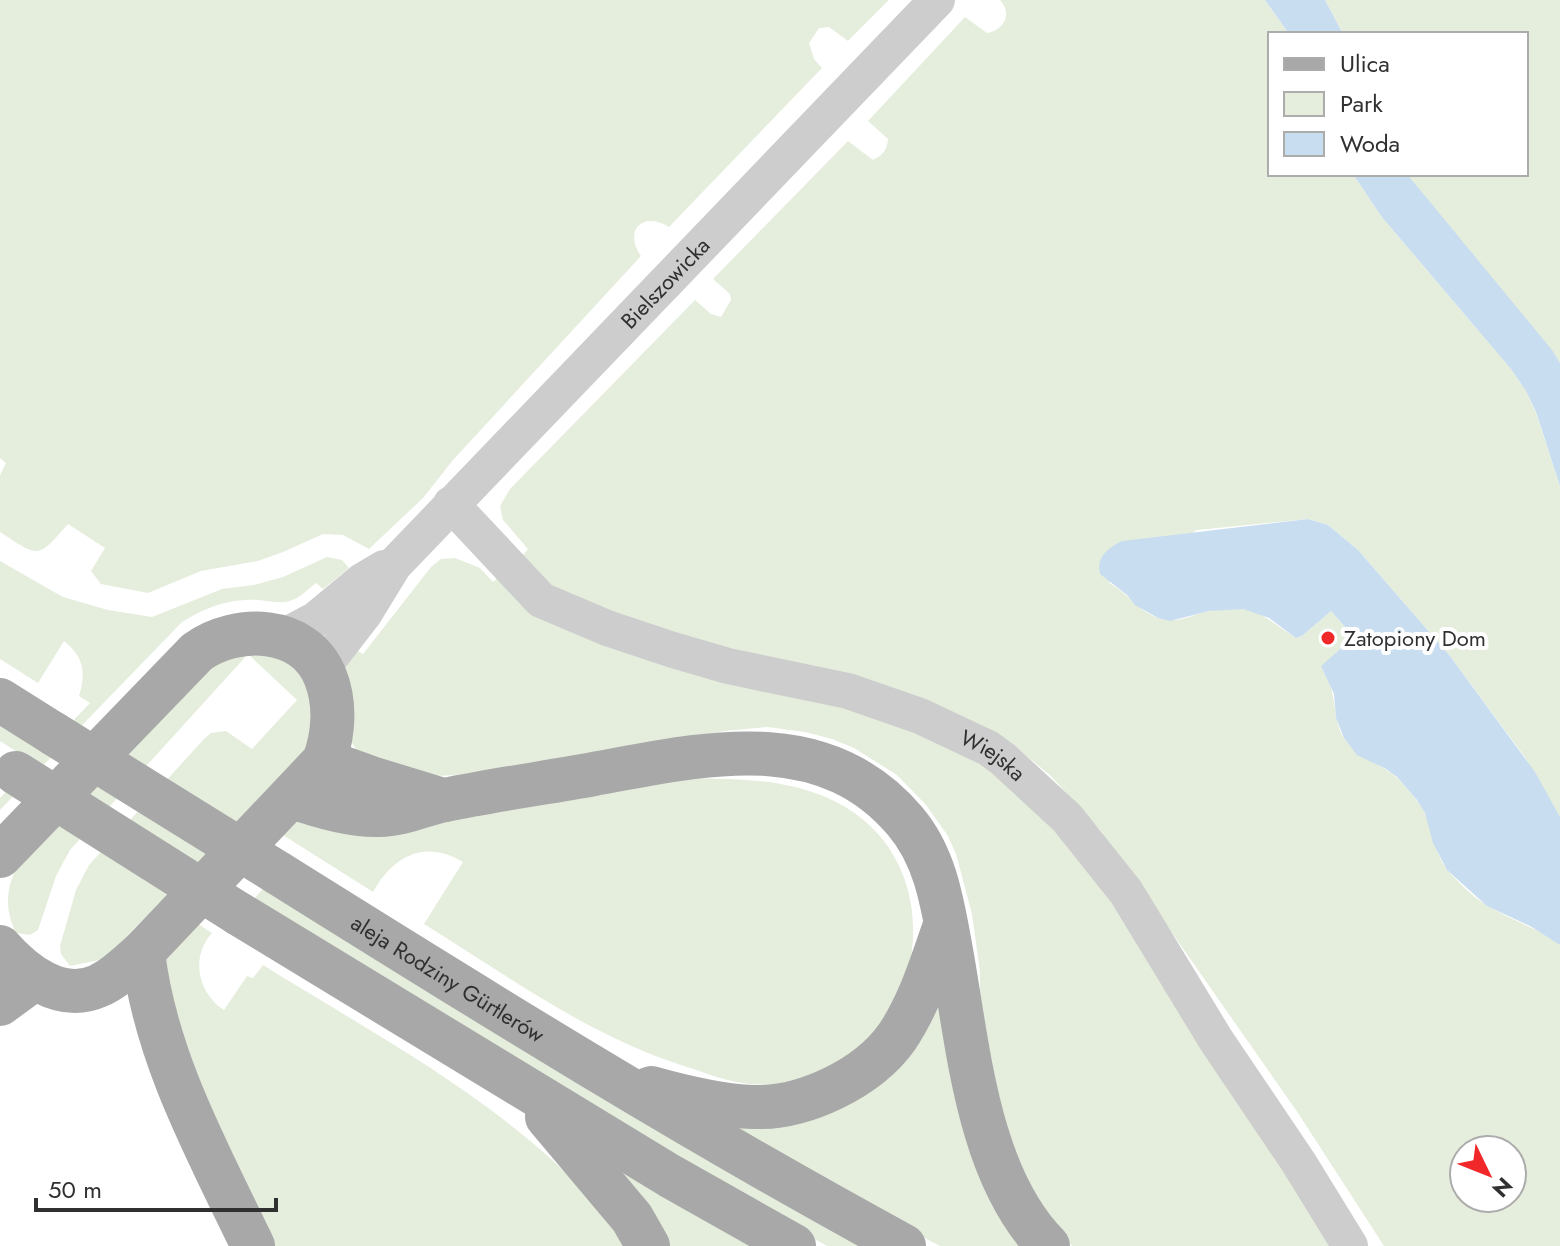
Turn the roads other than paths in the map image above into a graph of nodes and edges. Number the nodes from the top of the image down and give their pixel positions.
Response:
1 (937, 0) edge
2 (451, 504) junction
3 (394, 565) junction
4 (281, 638) junction
5 (323, 672) junction
6 (0, 700) edge
7 (324, 761) junction
8 (8, 768) edge
9 (291, 797) junction
10 (443, 800) junction
11 (0, 856) edge
12 (946, 922) junction
13 (0, 947) edge
14 (143, 952) junction
15 (100, 986) junction
16 (17, 992) edge
17 (597, 1072) junction
18 (173, 1076) junction
19 (522, 1088) junction
20 (253, 1246) edge
21 (648, 1246) edge
22 (794, 1246) edge
23 (904, 1246) edge
24 (1048, 1246) edge
25 (1350, 1246) edge

1 - 2 street, Bielszowicka
2 - 3 street, Bielszowicka
2 - 25 street, Wiejska
3 - 4 street
3 - 5 street
4 - 5 main road
4 - 11 main road
5 - 7 main road
6 - 17 main road, aleja Rodziny Gürtlerów, bridge
7 - 9 main road
7 - 10 main road
8 - 19 main road, bridge
9 - 10 main road
9 - 14 main road
10 - 12 main road
12 - 17 main road
12 - 24 main road
13 - 16 main road
14 - 15 main road
14 - 18 main road
15 - 16 main road
15 - 18 main road
17 - 23 main road, aleja Rodziny Gürtlerów
18 - 20 main road
19 - 21 main road
19 - 22 main road

